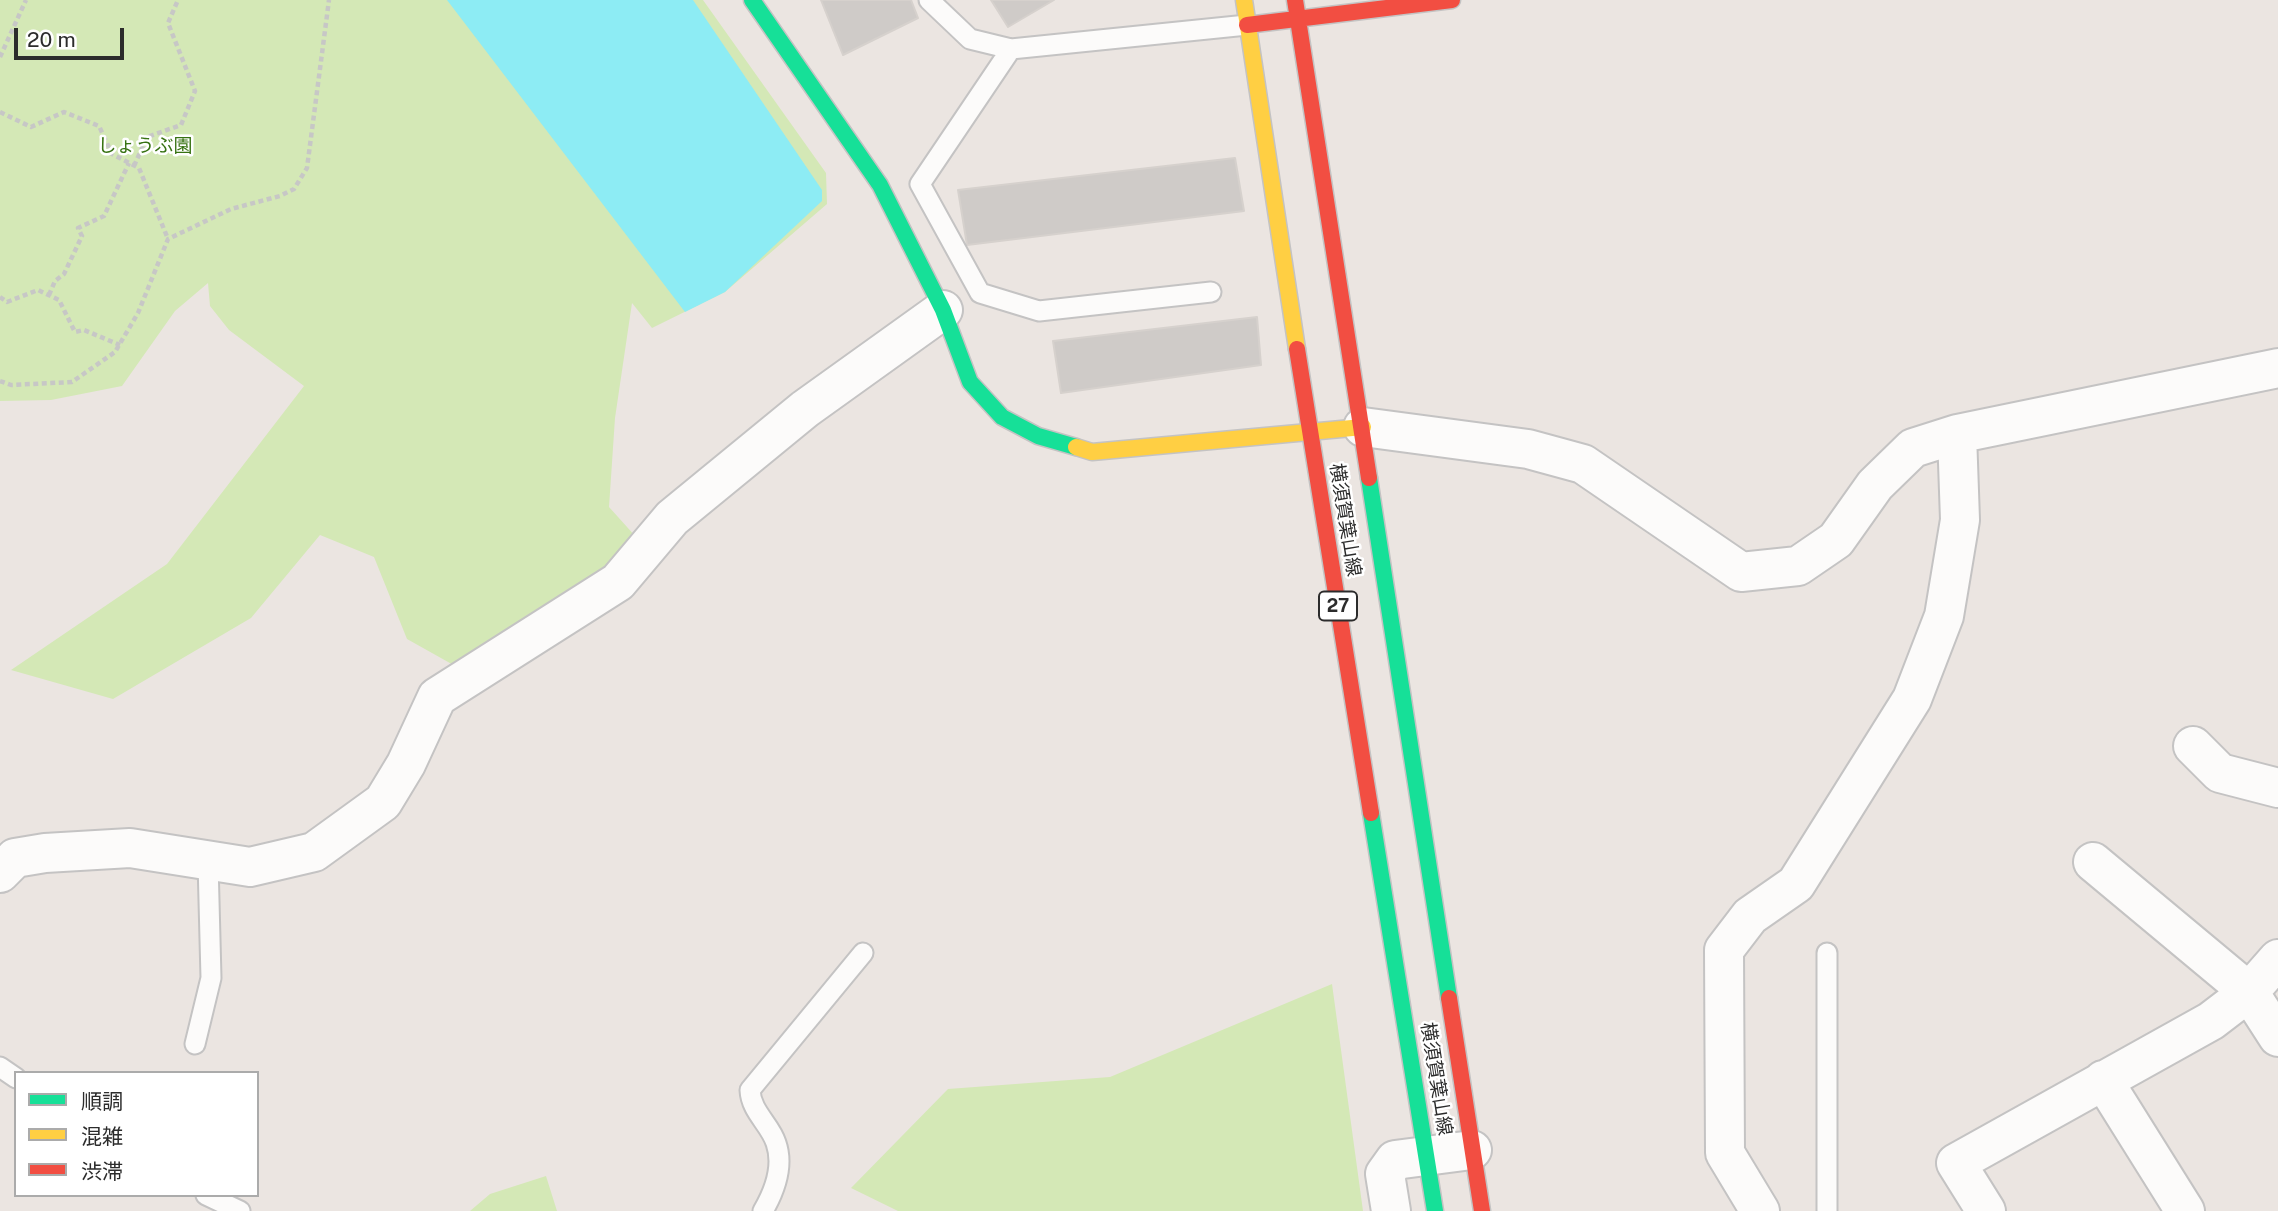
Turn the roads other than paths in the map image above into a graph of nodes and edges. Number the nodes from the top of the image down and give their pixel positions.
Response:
1 (752, 0) edge
2 (929, 0) edge
3 (1244, 0) edge
4 (1296, 0) edge
5 (1452, 0) edge
6 (1298, 19) junction
7 (1247, 25) junction
8 (1011, 49) junction
9 (1212, 292) dead end
10 (943, 310) junction
11 (2278, 368) edge
12 (1363, 427) junction
13 (1310, 432) junction
14 (1957, 435) junction
15 (2193, 746) dead end
16 (2278, 788) edge
17 (208, 862) junction
18 (2093, 862) dead end
19 (0, 873) edge
20 (863, 953) dead end
21 (1827, 953) dead end
22 (2278, 959) edge
23 (2249, 992) junction
24 (2278, 1037) edge
25 (195, 1044) dead end
26 (2104, 1080) junction
27 (1472, 1150) junction
28 (1427, 1155) junction
29 (210, 1197) edge
30 (240, 1211) edge
31 (763, 1211) edge
32 (1391, 1211) edge
33 (1436, 1211) edge
34 (1482, 1211) edge
35 (1760, 1211) edge
36 (1827, 1211) edge
37 (1986, 1211) edge
38 (2185, 1211) edge

1 - 10 main road
2 - 8 lane
3 - 7 main road, 横須賀葉山線 / 27
4 - 6 main road, 横須賀葉山線
5 - 6 main road
6 - 7 main road
6 - 12 main road, 横須賀葉山線
7 - 8 lane
7 - 13 main road, 横須賀葉山線 / 27
8 - 9 lane
10 - 13 main road
10 - 17 street
11 - 14 street
12 - 13 main road
12 - 14 street
12 - 27 main road, 横須賀葉山線
13 - 28 main road, 横須賀葉山線 / 27
14 - 35 street
15 - 16 street
17 - 19 street
17 - 25 lane
18 - 23 street
20 - 31 lane
21 - 36 lane
22 - 23 street
23 - 24 street
23 - 26 street
26 - 37 street
26 - 38 street
27 - 28 street
27 - 34 main road, 横須賀葉山線
28 - 32 street
28 - 33 main road, 横須賀葉山線 / 27
29 - 30 lane

